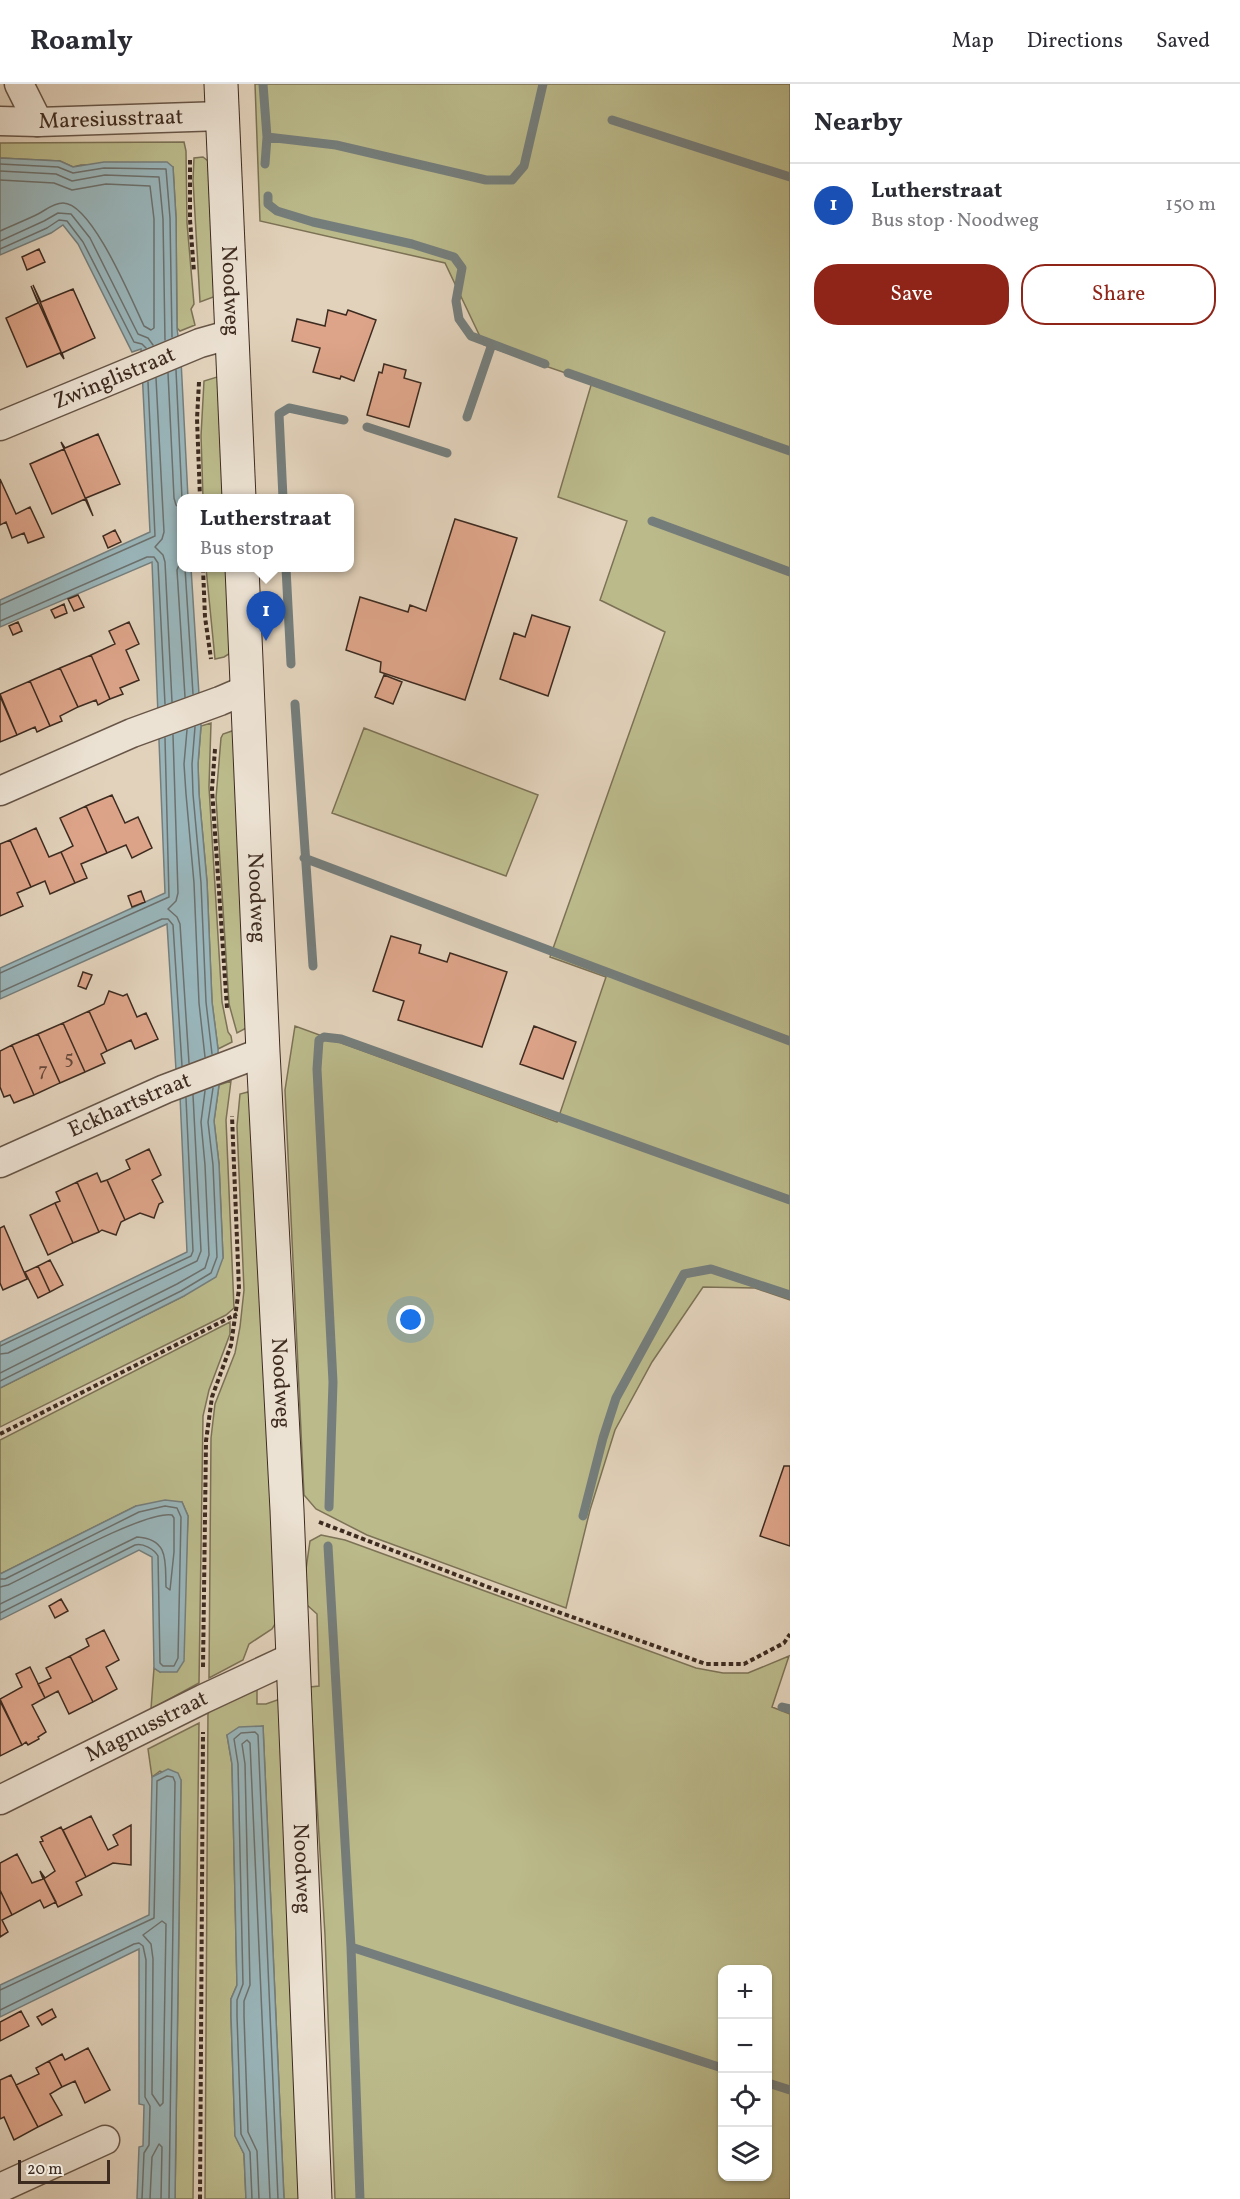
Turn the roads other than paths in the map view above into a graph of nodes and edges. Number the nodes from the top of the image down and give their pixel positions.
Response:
1 (19, 84) edge
2 (221, 100) edge
3 (0, 121) edge
4 (38, 122) junction
5 (232, 334) junction
6 (0, 426) edge
7 (239, 494) edge
8 (242, 572) edge
9 (234, 695) junction
10 (0, 791) edge
11 (251, 1056) junction
12 (0, 1163) edge
13 (293, 1657) junction
14 (0, 1800) edge
15 (105, 2140) dead end
16 (0, 2188) edge
17 (315, 2199) edge

1 - 4 street
2 - 4 street, Maresiusstraat
2 - 5 main road, Noodweg
3 - 4 street, Maresiusstraat
5 - 6 street, Zwinglistraat
5 - 7 main road, Noodweg
8 - 9 main road, Noodweg
9 - 10 street
9 - 11 main road, Noodweg
11 - 12 street, Eckhartstraat
11 - 13 main road, Noodweg
13 - 14 street, Magnusstraat
13 - 17 main road, Noodweg
15 - 16 street

